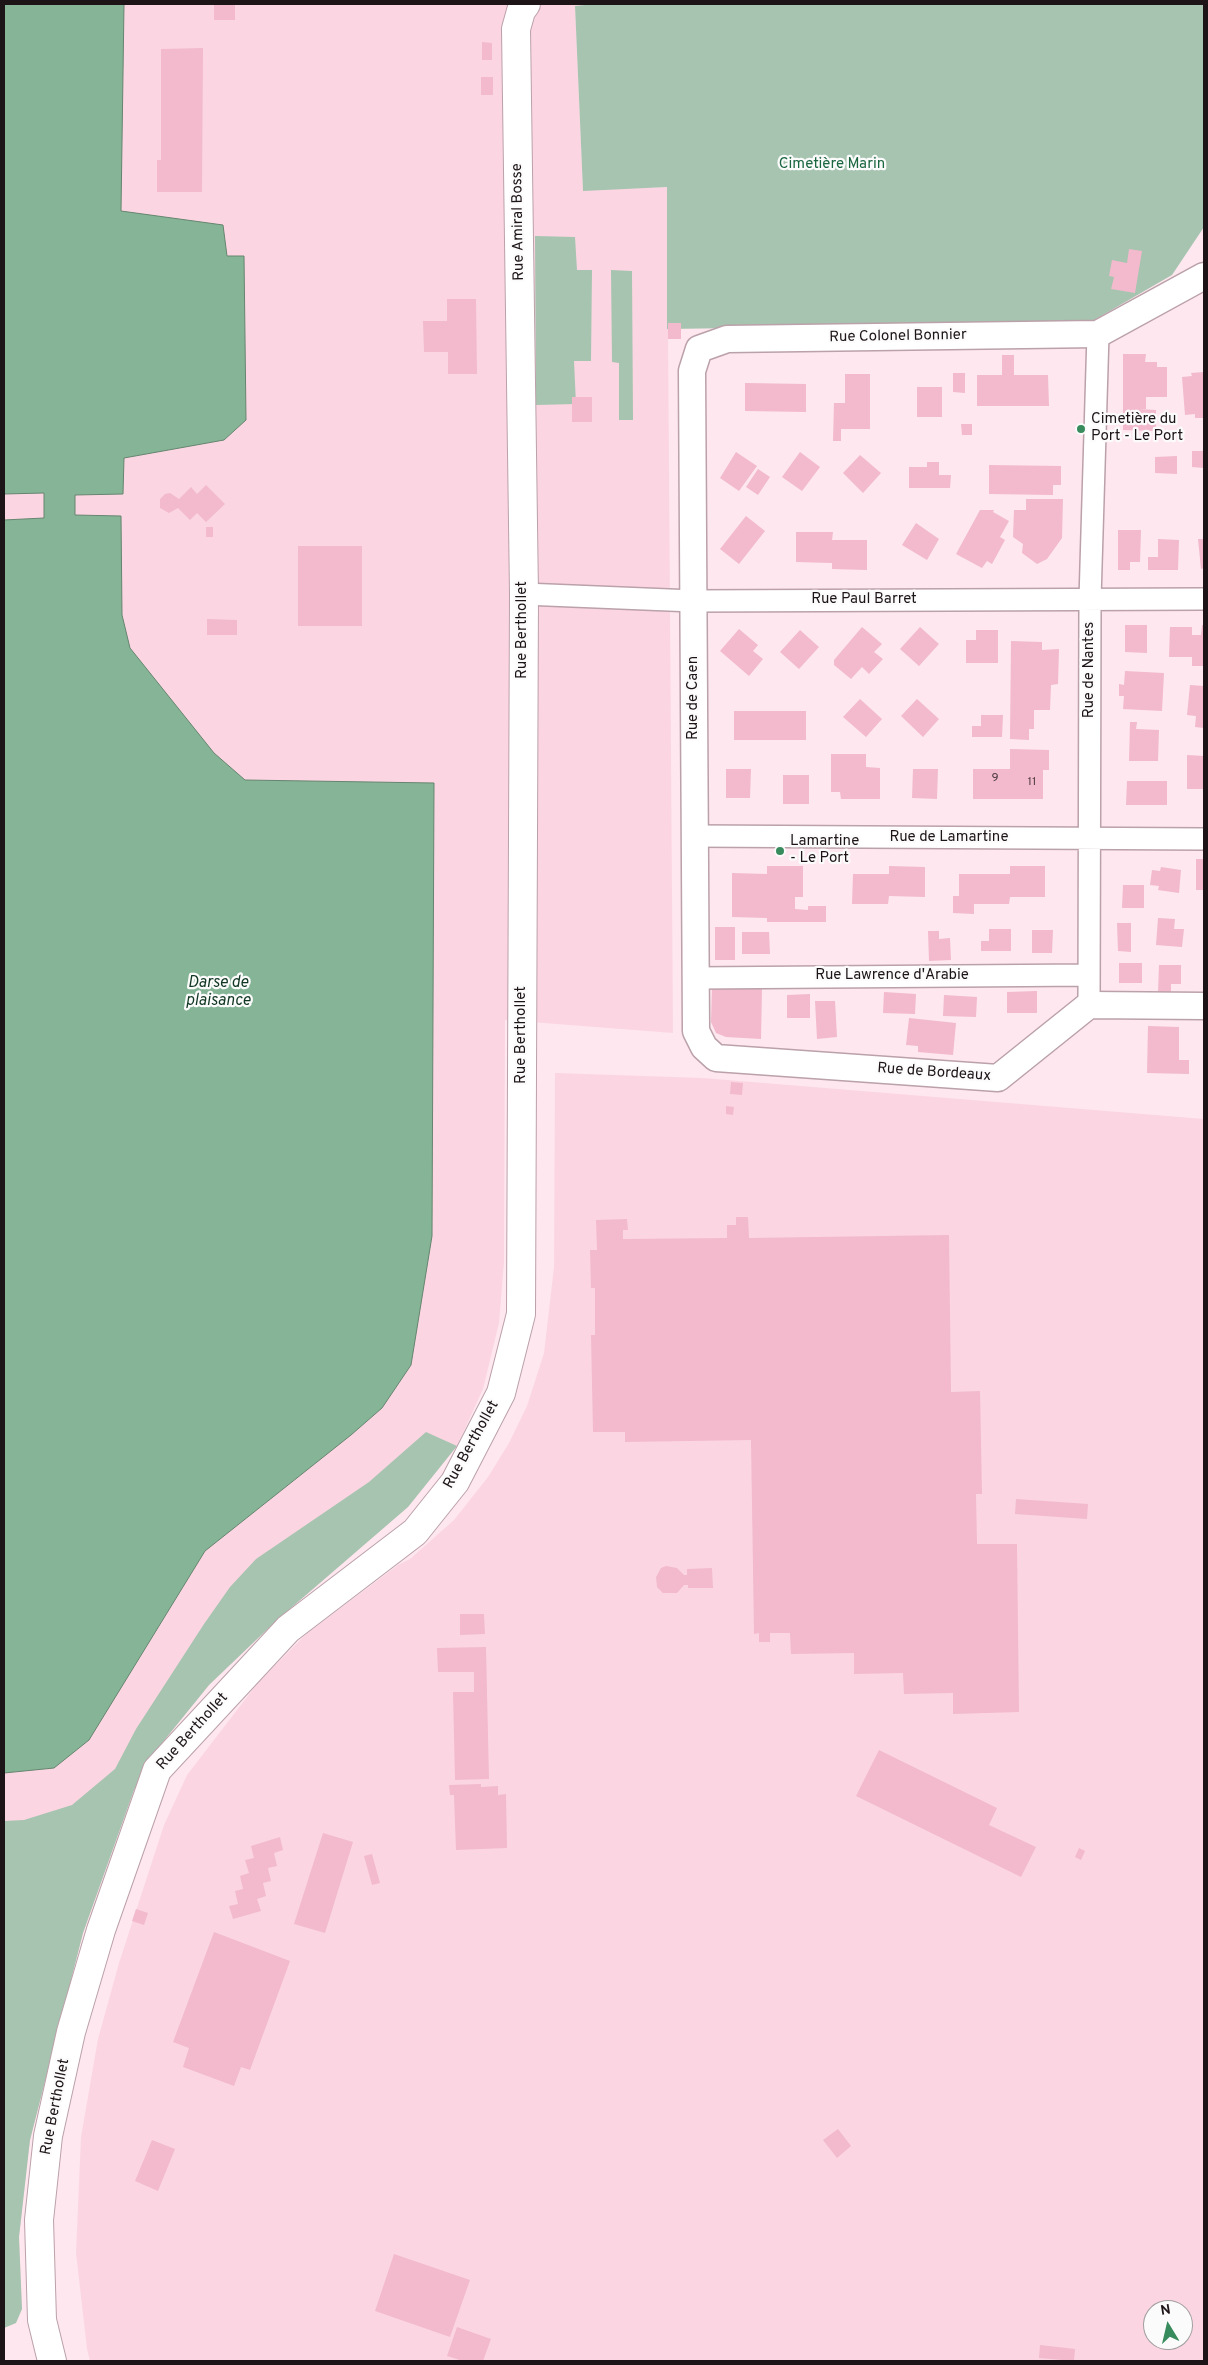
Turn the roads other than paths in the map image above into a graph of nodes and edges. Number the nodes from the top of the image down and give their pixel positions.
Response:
1 (526, 4) edge
2 (1204, 276) edge
3 (1098, 334) junction
4 (699, 349) joint
5 (523, 442) joint
6 (524, 594) junction
7 (1090, 599) junction
8 (1204, 599) edge
9 (693, 601) junction
10 (695, 836) junction
11 (1088, 838) junction
12 (1204, 839) edge
13 (1089, 975) junction
14 (696, 978) junction
15 (1088, 1005) junction
16 (1204, 1006) edge
17 (704, 1047) joint
18 (48, 2350) edge

1 - 5 main road, Rue Amiral Bosse
2 - 3 street
3 - 4 street, Rue Colonel Bonnier
3 - 7 street, Rue de Nantes
4 - 9 street, Rue de Caen
5 - 6 main road, Rue Berthollet
6 - 9 street, Rue Paul Barret
6 - 18 main road, Rue Berthollet
7 - 8 street, Rue Paul Barret
7 - 9 street, Rue Paul Barret
7 - 11 street, Rue de Nantes
9 - 10 street, Rue de Caen
10 - 11 street, Rue de Lamartine
10 - 14 street, Rue de Caen
11 - 12 street, Rue de Lamartine
11 - 13 street, Rue de Nantes
13 - 14 street, Rue Lawrence d'Arabie
13 - 15 street, Rue de Nantes
14 - 17 street, Rue de Caen
15 - 16 street
15 - 17 street, Rue de Bordeaux

